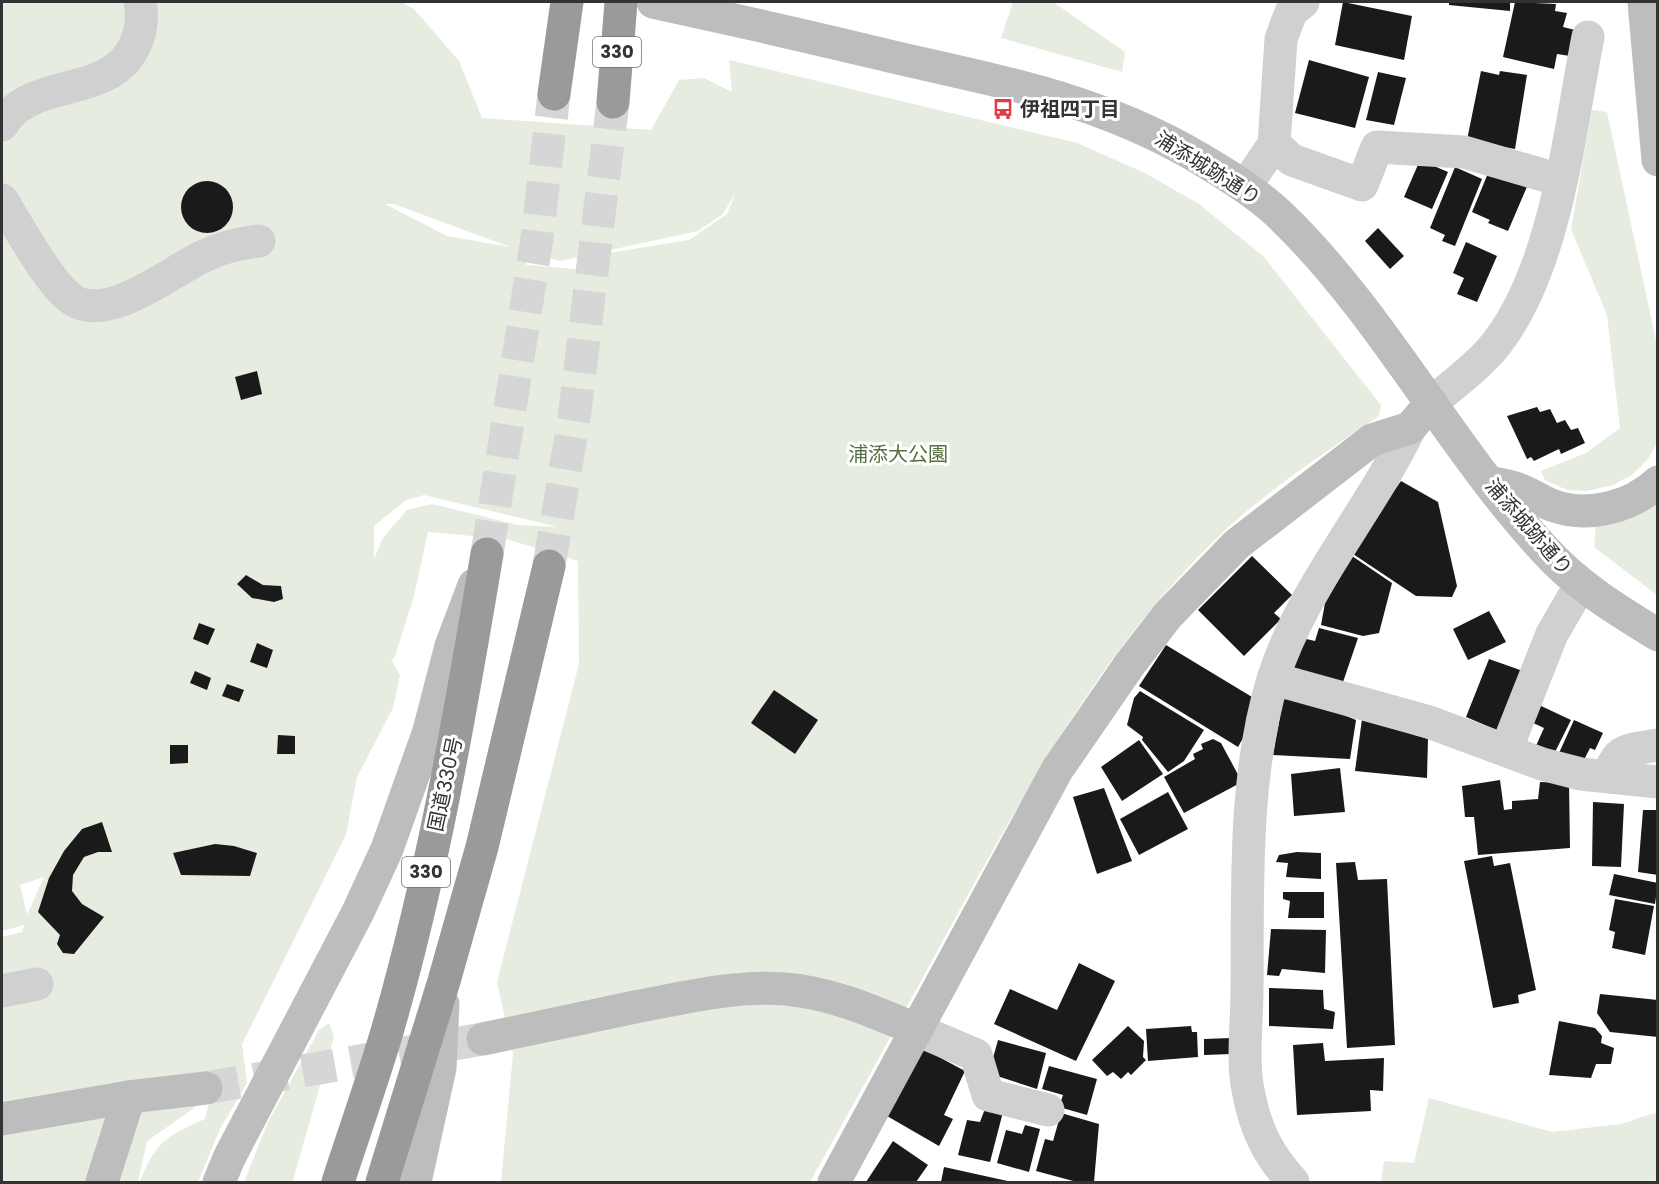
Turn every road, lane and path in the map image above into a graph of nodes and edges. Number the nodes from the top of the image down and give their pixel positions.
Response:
1 (140, 2) edge
2 (567, 2) edge
3 (621, 2) edge
4 (653, 2) edge
5 (1303, 2) edge
6 (1644, 2) edge
7 (1588, 37) dead end
8 (554, 94) tunnel mouth
9 (613, 102) tunnel mouth
10 (2, 125) edge
11 (1274, 144) junction
12 (1658, 160) edge
13 (1560, 180) junction
14 (1245, 187) junction
15 (2, 200) edge
16 (259, 241) dead end
17 (1431, 403) junction
18 (1410, 428) junction
19 (1489, 482) junction
20 (1658, 482) edge
21 (487, 554) joint
22 (549, 566) tunnel mouth
23 (1581, 584) junction
24 (1658, 635) edge
25 (1274, 679) junction
26 (1658, 745) edge
27 (1506, 750) junction
28 (1609, 777) junction
29 (1658, 782) edge
30 (444, 981) junction
31 (36, 984) dead end
32 (2, 991) edge
33 (915, 1029) junction
34 (483, 1039) tunnel mouth
35 (206, 1088) tunnel mouth
36 (129, 1097) junction
37 (1048, 1110) dead end
38 (2, 1119) edge
39 (102, 1182) edge
40 (219, 1182) edge
41 (338, 1182) edge
42 (382, 1182) edge
43 (415, 1182) edge
44 (834, 1182) edge
45 (1293, 1182) edge

1 - 10 street
2 - 8 highway
3 - 9 highway, 330
4 - 14 main road, 浦添城跡通り
5 - 11 street
6 - 12 main road
7 - 13 street
11 - 13 street
11 - 14 street
13 - 17 street
14 - 17 main road, 浦添城跡通り
15 - 16 street
17 - 18 main road
17 - 19 main road, 浦添城跡通り
18 - 25 street
18 - 33 main road
19 - 20 main road
19 - 23 main road, 浦添城跡通り
21 - 40 main road
21 - 41 highway, 国道330号 / 330
22 - 30 highway, 330
23 - 24 main road, 浦添城跡通り
23 - 27 street
25 - 27 street
25 - 45 street
26 - 28 street
27 - 28 street
28 - 29 street
30 - 42 highway, 330
30 - 43 main road
31 - 32 street
33 - 34 main road
33 - 37 street
33 - 44 main road
35 - 36 main road
36 - 38 main road
36 - 39 main road

